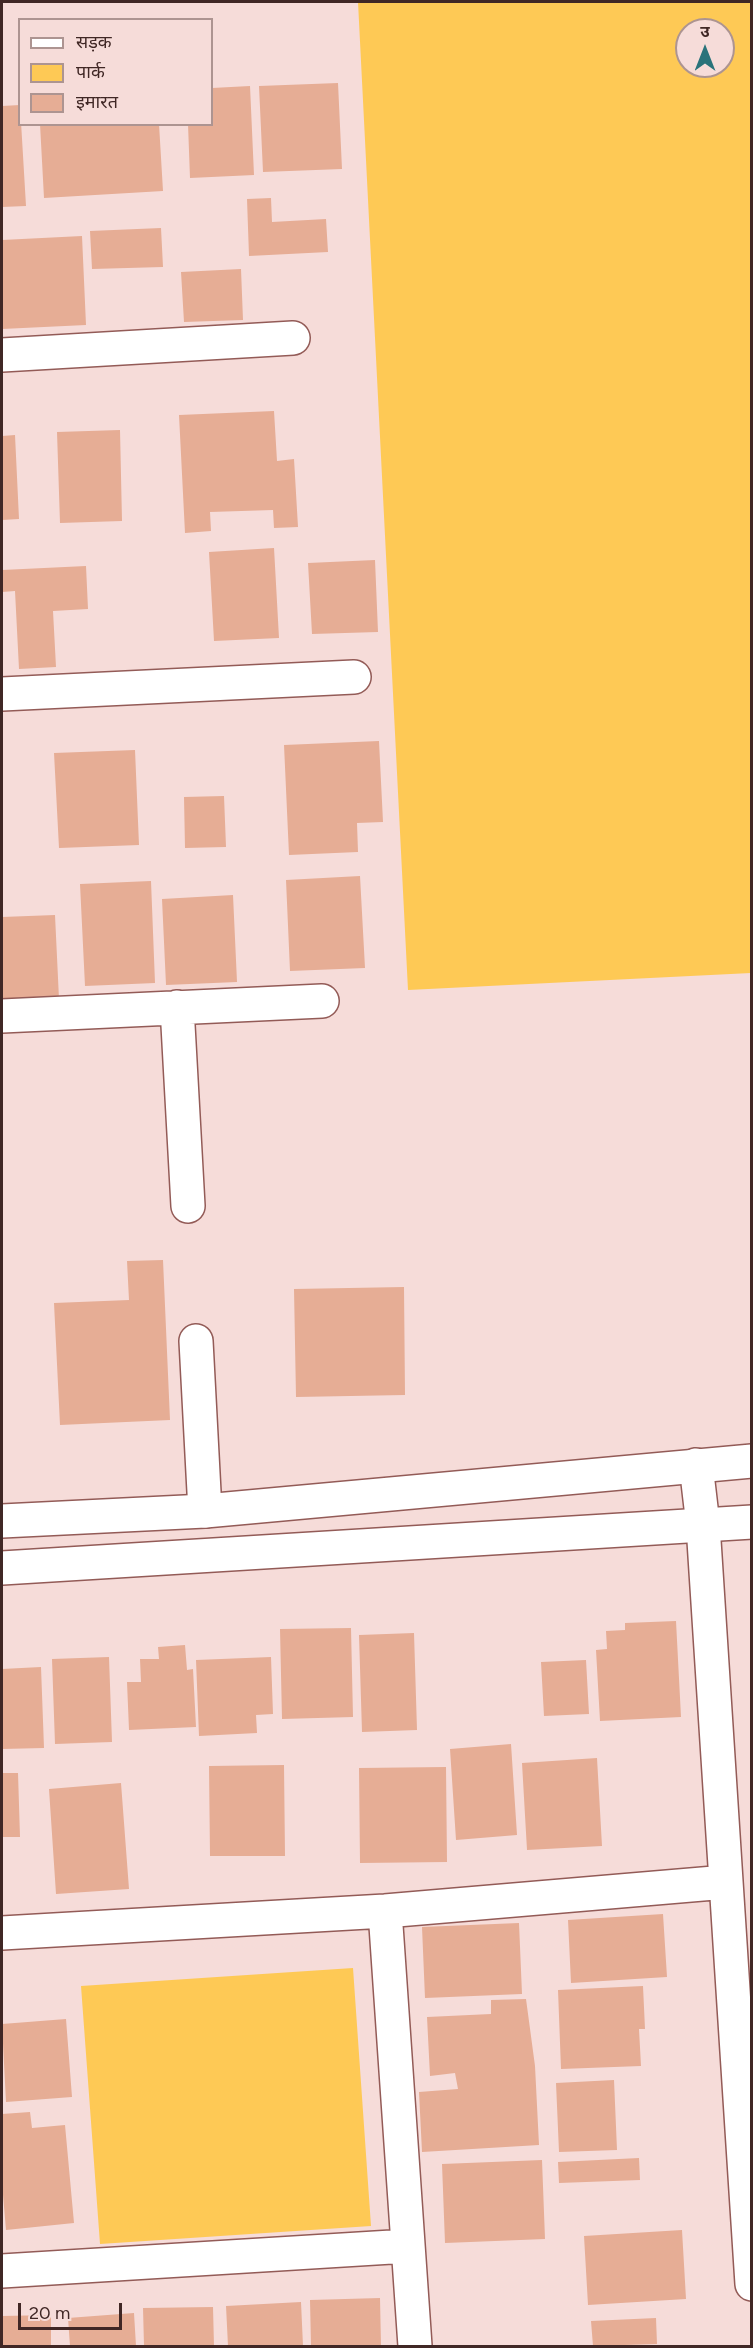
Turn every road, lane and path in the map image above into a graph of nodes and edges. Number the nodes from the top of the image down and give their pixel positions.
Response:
1 (293, 338) dead end
2 (2, 355) edge
3 (354, 677) dead end
4 (2, 694) edge
5 (322, 1001) dead end
6 (177, 1007) junction
7 (2, 1016) edge
8 (188, 1206) dead end
9 (196, 1341) dead end
10 (752, 1461) edge
11 (696, 1465) junction
12 (205, 1511) junction
13 (2, 1521) edge
14 (752, 1522) edge
15 (703, 1525) junction
16 (2, 1568) edge
17 (726, 1882) junction
18 (385, 1911) junction
19 (2, 1932) edge
20 (408, 2246) junction
21 (2, 2271) edge
22 (752, 2284) edge
23 (415, 2346) edge

1 - 2 street
3 - 4 street
5 - 6 street
6 - 7 street
6 - 8 street
9 - 12 street
10 - 11 street
11 - 12 street
11 - 15 street
12 - 13 street
14 - 15 street
15 - 16 street
15 - 17 street
17 - 18 street
17 - 22 street
18 - 19 street
18 - 20 street
20 - 21 street
20 - 23 street

